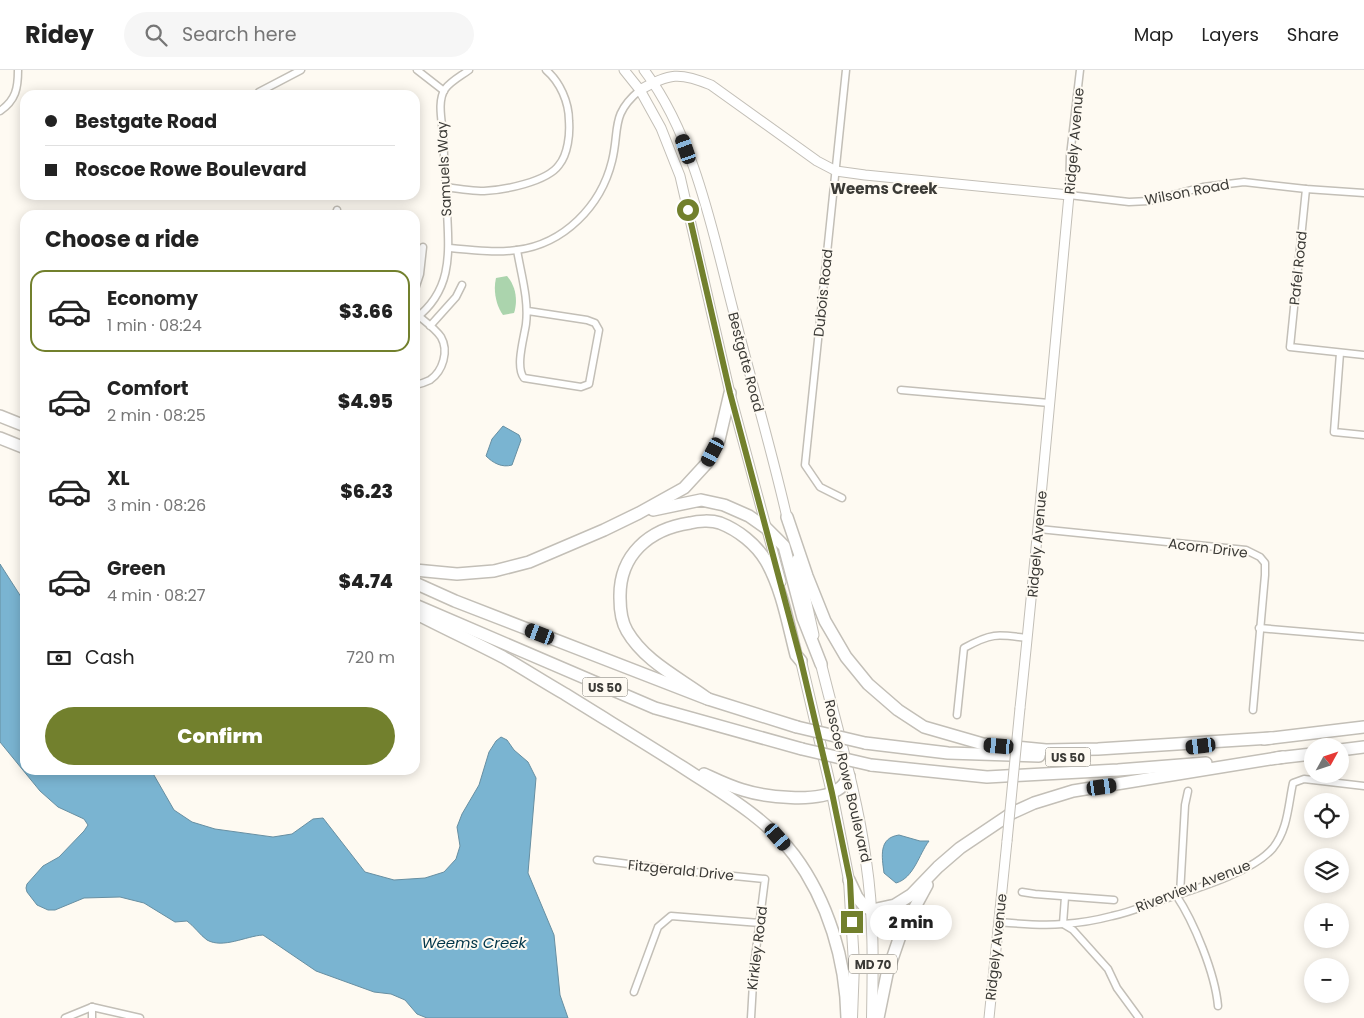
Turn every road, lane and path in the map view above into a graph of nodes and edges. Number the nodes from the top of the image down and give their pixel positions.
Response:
1 (18, 70) edge
2 (302, 70) edge
3 (417, 70) edge
4 (469, 70) edge
5 (546, 70) edge
6 (624, 70) edge
7 (644, 70) edge
8 (846, 70) edge
9 (1080, 70) edge
10 (653, 82) junction
11 (263, 90) edge
12 (444, 90) junction
13 (640, 90) junction
14 (0, 111) edge
15 (836, 170) junction
16 (446, 188) junction
17 (1306, 189) junction
18 (1364, 193) edge
19 (1069, 195) junction
20 (423, 247) dead end
21 (449, 248) junction
22 (517, 250) junction
23 (420, 274) edge
24 (462, 285) dead end
25 (528, 311) junction
26 (420, 314) edge
27 (420, 319) edge
28 (430, 326) junction
29 (1340, 353) junction
30 (1364, 355) edge
31 (420, 383) edge
32 (900, 390) dead end
33 (730, 393) junction
34 (1049, 404) junction
35 (0, 416) edge
36 (20, 424) edge
37 (1364, 435) edge
38 (0, 438) edge
39 (20, 446) edge
40 (842, 498) dead end
41 (639, 513) junction
42 (787, 517) junction
43 (766, 528) junction
44 (1039, 529) junction
45 (420, 570) edge
46 (420, 584) edge
47 (420, 607) edge
48 (420, 616) edge
49 (1260, 628) junction
50 (1364, 637) edge
51 (1028, 638) junction
52 (801, 661) junction
53 (821, 664) junction
54 (708, 699) junction
55 (1253, 710) dead end
56 (957, 715) dead end
57 (1364, 727) edge
58 (1271, 738) junction
59 (645, 743) junction
60 (1364, 747) edge
61 (1349, 749) edge
62 (1304, 755) edge
63 (1283, 757) junction
64 (849, 776) junction
65 (1364, 786) edge
66 (1188, 791) dead end
67 (832, 793) junction
68 (597, 860) dead end
69 (938, 867) junction
70 (765, 879) joint
71 (850, 880) junction
72 (1022, 892) dead end
73 (1178, 894) junction
74 (1065, 897) junction
75 (1114, 900) dead end
76 (872, 910) junction
77 (999, 922) junction
78 (760, 923) junction
79 (1063, 924) junction
80 (634, 992) dead end
81 (1218, 1006) dead end
82 (92, 1007) junction
83 (65, 1018) edge
84 (92, 1018) edge
85 (140, 1018) edge
86 (751, 1018) edge
87 (847, 1018) edge
88 (852, 1018) edge
89 (872, 1018) edge
90 (878, 1018) edge
91 (989, 1018) edge
92 (1139, 1018) edge

1 - 14 street
2 - 11 street
3 - 12 street
4 - 12 street
5 - 16 street
6 - 13 main road, Bestgate Road / MD 70
7 - 10 main road, Bestgate Road / MD 70
8 - 15 street, Dubois Road
9 - 19 street, Ridgely Avenue
10 - 13 main road
10 - 15 main road
10 - 42 main road, Bestgate Road / MD 70
12 - 16 street, Samuels Way
13 - 22 street
13 - 33 main road, Bestgate Road / MD 70
15 - 19 main road
15 - 40 street, Dubois Road
16 - 21 street, Samuels Way
17 - 18 street, Wilson Road
17 - 19 street, Wilson Road
17 - 29 street, Pafel Road
19 - 34 main road, Ridgely Avenue
20 - 23 street
21 - 22 street
21 - 26 street, Samuels Way
22 - 25 street
24 - 28 street
25 - 25 street
27 - 28 street
28 - 31 street
29 - 30 street
29 - 37 street
32 - 34 street
33 - 41 highway
33 - 43 main road, Bestgate Road / MD 70
34 - 44 main road, Ridgely Avenue
35 - 36 highway
38 - 39 highway
41 - 43 highway
41 - 45 highway
42 - 53 main road, Bestgate Road / MD 70
42 - 58 highway
43 - 52 main road, Bestgate Road / MD 70
43 - 53 highway
44 - 49 street, Acorn Drive
44 - 51 main road, Ridgely Avenue
46 - 54 highway, US 50
47 - 63 highway, US 50, bridge
48 - 59 highway
49 - 50 street
49 - 55 street
51 - 56 street
51 - 77 main road, Ridgely Avenue, bridge
52 - 54 highway
52 - 67 main road, Roscoe Rowe Boulevard / MD 70
53 - 64 main road, Roscoe Rowe Boulevard / MD 70
54 - 58 highway, US 50, bridge
57 - 58 highway, US 50
59 - 67 highway
59 - 87 highway
60 - 61 highway
62 - 63 highway, US 50
63 - 69 highway
64 - 67 highway
64 - 76 main road, Roscoe Rowe Boulevard / MD 70
65 - 73 street, Riverview Avenue
66 - 73 street
67 - 71 main road, Roscoe Rowe Boulevard / MD 70
68 - 70 street, Fitzgerald Drive
69 - 76 highway
69 - 90 highway
70 - 78 street, Kirkley Road
71 - 76 highway
71 - 88 main road, Roscoe Rowe Boulevard / MD 70
72 - 74 street
73 - 79 street, Riverview Avenue
73 - 81 street
74 - 75 street
74 - 79 street
76 - 89 main road, Roscoe Rowe Boulevard / MD 70
77 - 79 street, Riverview Avenue
77 - 91 main road, Ridgely Avenue
78 - 80 street
78 - 86 street, Kirkley Road
79 - 92 street
82 - 83 street
82 - 84 street
82 - 85 street

